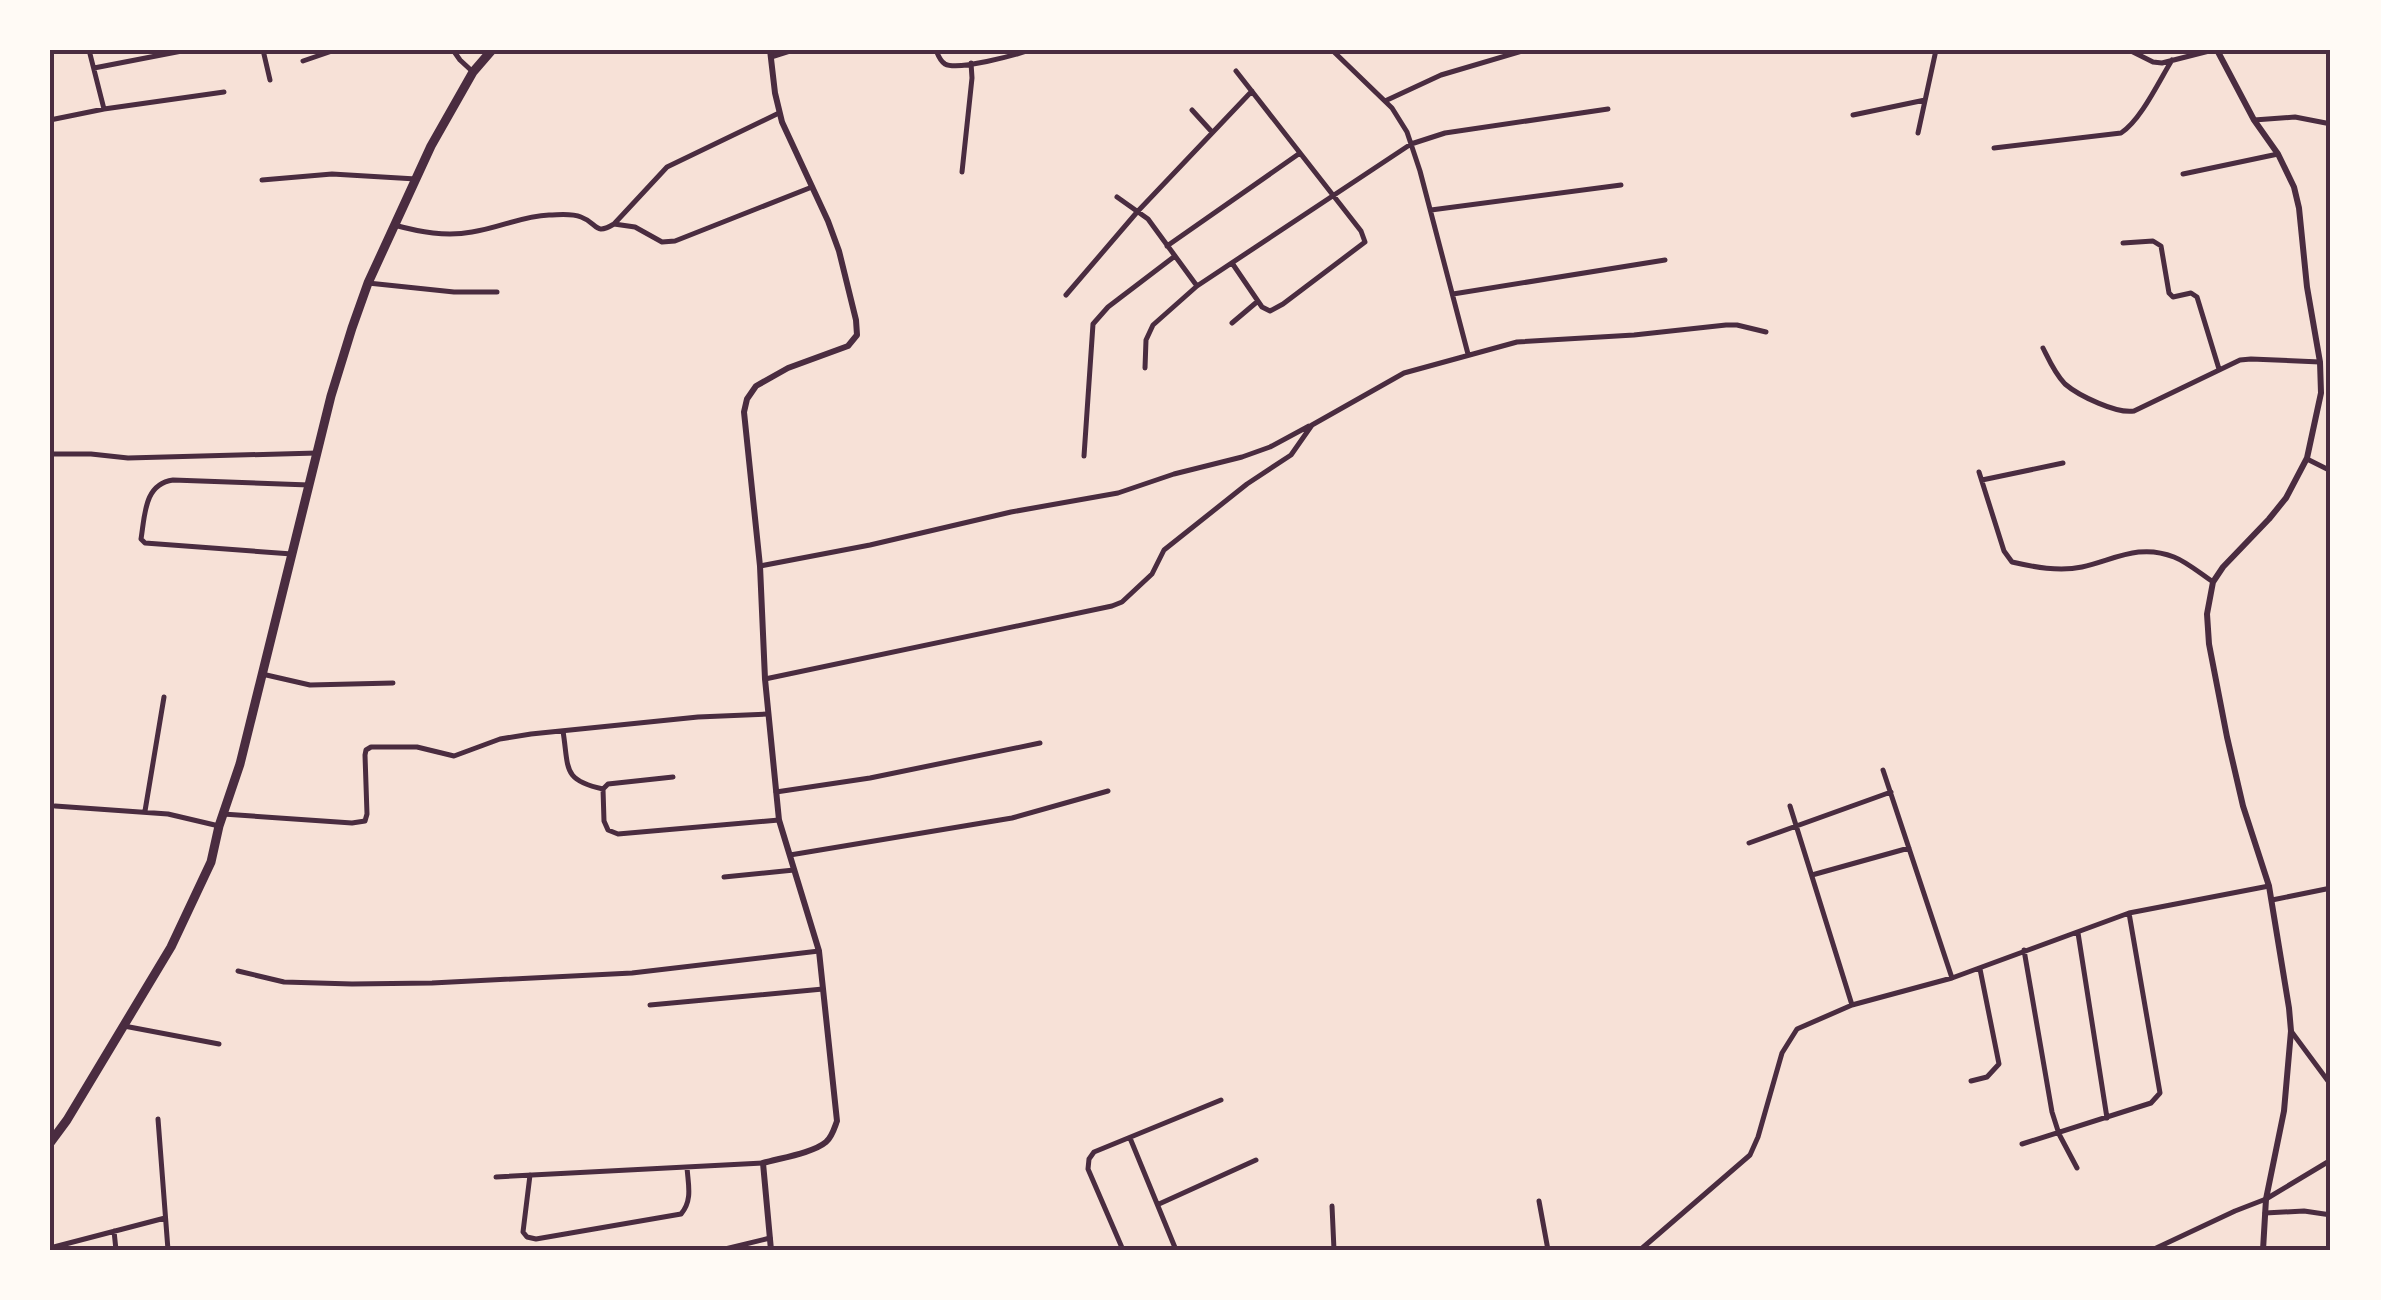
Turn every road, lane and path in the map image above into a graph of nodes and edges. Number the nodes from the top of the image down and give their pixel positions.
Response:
1 (90, 50) edge
2 (187, 50) edge
3 (263, 50) edge
4 (335, 50) edge
5 (453, 50) edge
6 (492, 50) edge
7 (794, 50) edge
8 (936, 50) edge
9 (1030, 50) edge
10 (1332, 50) edge
11 (1526, 50) edge
12 (1936, 50) edge
13 (2129, 50) edge
14 (2216, 50) edge
15 (770, 54) edge
16 (2172, 60) junction
17 (303, 61) dead end
18 (970, 64) junction
19 (94, 68) junction
20 (1236, 71) dead end
21 (473, 72) junction
22 (270, 80) dead end
23 (1252, 90) junction
24 (224, 92) dead end
25 (1925, 100) junction
26 (1385, 101) junction
27 (104, 108) junction
28 (1608, 109) dead end
29 (1192, 110) dead end
30 (780, 113) junction
31 (1853, 115) dead end
32 (50, 120) edge
33 (2254, 120) junction
34 (2331, 124) edge
35 (1212, 132) junction
36 (1918, 133) dead end
37 (1411, 144) junction
38 (1994, 148) dead end
39 (1300, 153) junction
40 (2278, 154) junction
41 (962, 172) dead end
42 (2182, 174) dead end
43 (416, 179) junction
44 (262, 180) dead end
45 (1621, 184) dead end
46 (812, 186) junction
47 (1333, 195) junction
48 (1116, 197) dead end
49 (1431, 210) junction
50 (1138, 211) junction
51 (614, 224) junction
52 (394, 225) junction
53 (2124, 243) dead end
54 (1167, 246) junction
55 (1175, 256) junction
56 (1665, 260) dead end
57 (1232, 262) junction
58 (368, 283) junction
59 (1197, 286) junction
60 (497, 292) dead end
61 (1453, 294) junction
62 (1066, 295) dead end
63 (1258, 301) junction
64 (1232, 323) dead end
65 (1766, 332) dead end
66 (2043, 348) dead end
67 (1468, 354) junction
68 (2320, 362) junction
69 (1145, 368) dead end
70 (2219, 368) junction
71 (2321, 386) junction
72 (2331, 389) edge
73 (1312, 424) junction
74 (317, 453) junction
75 (50, 454) edge
76 (1084, 456) dead end
77 (2307, 458) junction
78 (2062, 463) dead end
79 (2331, 471) edge
80 (1979, 472) dead end
81 (1982, 480) junction
82 (309, 486) junction
83 (292, 554) junction
84 (760, 566) junction
85 (2213, 582) junction
86 (262, 674) junction
87 (766, 679) junction
88 (393, 683) dead end
89 (164, 697) dead end
90 (768, 714) junction
91 (563, 731) junction
92 (1040, 743) dead end
93 (1883, 770) dead end
94 (672, 777) dead end
95 (603, 789) junction
96 (1108, 791) dead end
97 (776, 792) junction
98 (1890, 792) junction
99 (55, 806) dead end
100 (1790, 806) dead end
101 (144, 811) junction
102 (223, 814) junction
103 (779, 820) junction
104 (219, 826) junction
105 (1796, 826) junction
106 (1749, 843) dead end
107 (1909, 848) junction
108 (790, 855) junction
109 (794, 870) junction
110 (1812, 876) junction
111 (724, 877) dead end
112 (2269, 886) junction
113 (2331, 888) edge
114 (2272, 900) junction
115 (2129, 914) junction
116 (2078, 932) junction
117 (2024, 950) junction
118 (819, 951) junction
119 (1980, 967) junction
120 (238, 971) dead end
121 (1952, 978) junction
122 (823, 989) junction
123 (650, 1005) dead end
124 (1852, 1005) junction
125 (124, 1026) junction
126 (2291, 1031) junction
127 (219, 1044) dead end
128 (1970, 1081) dead end
129 (2331, 1085) edge
130 (1221, 1100) dead end
131 (2107, 1118) junction
132 (158, 1119) dead end
133 (2058, 1134) junction
134 (1130, 1138) junction
135 (50, 1142) edge
136 (2022, 1144) dead end
137 (1256, 1160) dead end
138 (2331, 1160) edge
139 (763, 1163) junction
140 (687, 1167) junction
141 (2077, 1168) dead end
142 (530, 1175) junction
143 (496, 1177) dead end
144 (2266, 1200) junction
145 (1539, 1201) dead end
146 (1158, 1204) junction
147 (1332, 1206) dead end
148 (2265, 1214) junction
149 (2331, 1216) edge
150 (165, 1218) junction
151 (114, 1231) junction
152 (770, 1238) junction
153 (50, 1248) edge
154 (116, 1250) edge
155 (168, 1250) edge
156 (720, 1250) edge
157 (771, 1250) edge
158 (1123, 1250) edge
159 (1176, 1250) edge
160 (1334, 1250) edge
161 (1548, 1250) edge
162 (1640, 1250) edge
163 (2152, 1250) edge
164 (2262, 1250) edge

1 - 19 street
2 - 19 street
3 - 22 street
4 - 17 street
5 - 21 street
6 - 21 main road
7 - 15 street
8 - 18 street
9 - 18 street
10 - 26 street
11 - 26 street
12 - 25 street
13 - 16 street
14 - 16 street
14 - 33 street
15 - 30 street
16 - 38 street
18 - 41 street
19 - 27 street
20 - 23 street
21 - 43 main road
23 - 35 street
23 - 39 street
24 - 27 street
25 - 31 street
25 - 36 street
26 - 37 street
27 - 32 street
28 - 37 street
29 - 35 street
30 - 46 street
30 - 51 street
33 - 34 street
33 - 40 street
35 - 50 street
37 - 47 street
37 - 49 street
39 - 47 street
39 - 54 street
40 - 42 street
40 - 68 street
43 - 44 street
43 - 52 main road
45 - 49 street
46 - 51 street
46 - 84 street
47 - 57 street
47 - 63 street
48 - 50 street
49 - 61 street
50 - 54 street
50 - 62 street
51 - 52 street
52 - 58 main road
53 - 70 street
54 - 55 street
55 - 59 street
55 - 76 street
56 - 61 street
57 - 59 street
57 - 63 street
58 - 60 street
58 - 74 main road
59 - 69 street
61 - 67 street
63 - 64 street
65 - 67 street
66 - 70 street
67 - 73 street
68 - 70 street
68 - 71 street
71 - 72 street
71 - 77 street
73 - 84 street
73 - 87 street
74 - 75 street
74 - 82 main road
77 - 79 street
77 - 85 street
78 - 81 street
80 - 81 street
81 - 85 street
82 - 83 main road
82 - 83 street
83 - 86 main road
84 - 87 street
85 - 112 street
86 - 88 street
86 - 102 main road
87 - 90 street
89 - 101 street
90 - 91 street
90 - 97 street
91 - 95 street
91 - 102 street
92 - 97 street
93 - 98 street
94 - 95 street
95 - 103 street
96 - 108 street
97 - 103 street
98 - 105 street
98 - 107 street
99 - 101 street
100 - 105 street
101 - 104 street
102 - 104 main road
103 - 108 street
104 - 125 main road
105 - 106 street
105 - 110 street
107 - 110 street
107 - 121 street
108 - 109 street
109 - 111 street
109 - 118 street
110 - 124 street
112 - 114 street
112 - 115 street
113 - 114 street
114 - 126 street
115 - 116 street
115 - 131 street
116 - 117 street
116 - 131 street
117 - 119 street
117 - 133 street
118 - 120 street
118 - 122 street
119 - 121 street
119 - 128 street
121 - 124 street
122 - 123 street
122 - 139 street
124 - 162 street
125 - 127 street
125 - 135 main road
126 - 129 street
126 - 144 street
130 - 134 street
131 - 133 street
132 - 150 street
133 - 136 street
133 - 141 street
134 - 146 street
134 - 158 street
137 - 146 street
138 - 144 street
139 - 140 street
139 - 152 street
140 - 142 street
140 - 142 street
142 - 143 street
144 - 148 street
144 - 163 street
145 - 161 street
146 - 159 street
147 - 160 street
148 - 149 street
148 - 164 street
150 - 151 street
150 - 155 street
151 - 153 street
151 - 154 street
152 - 156 street
152 - 157 street

